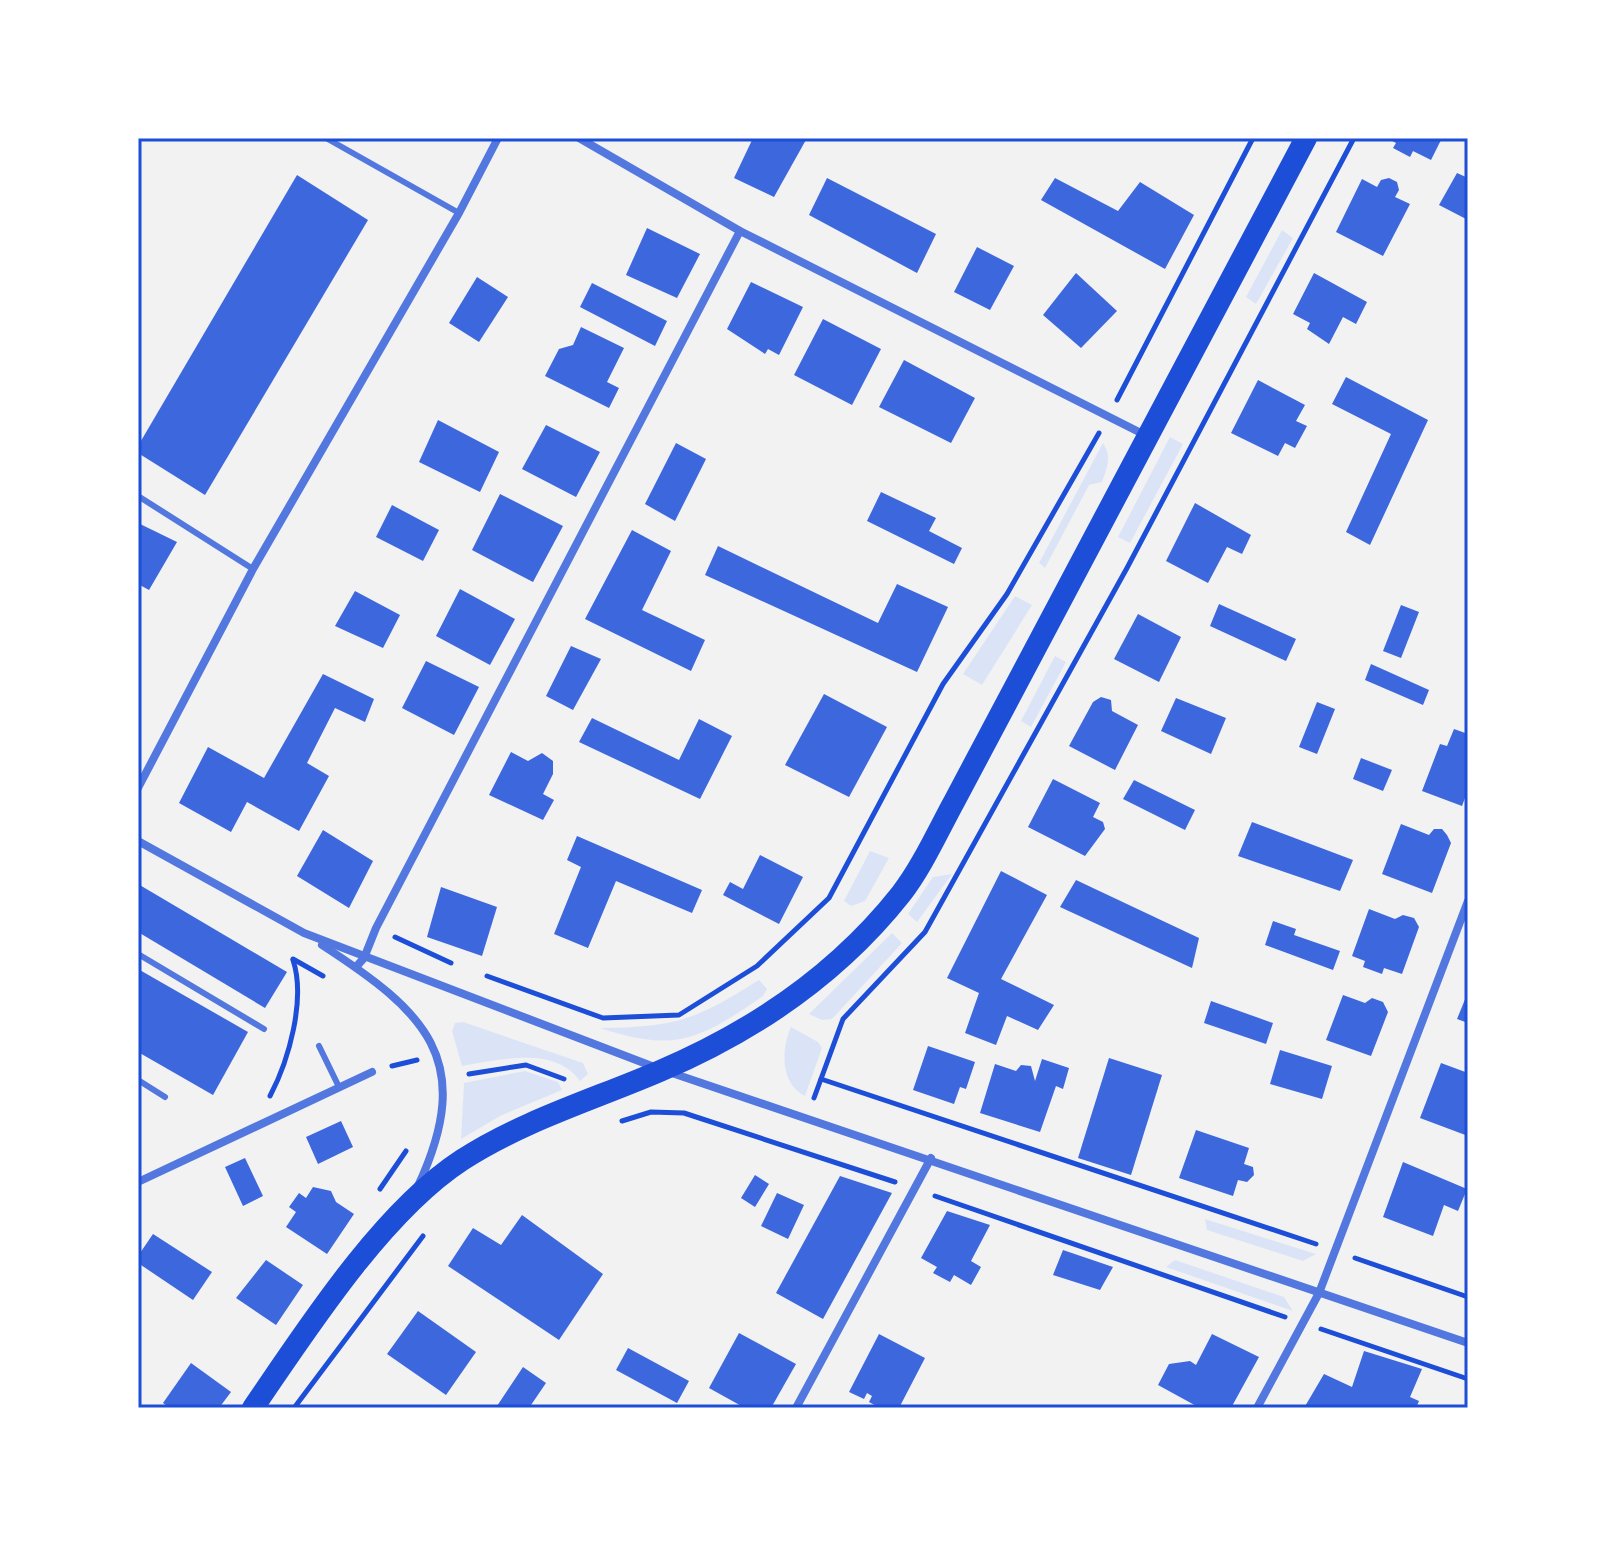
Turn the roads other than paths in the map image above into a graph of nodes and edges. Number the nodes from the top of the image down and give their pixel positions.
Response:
1 (326, 138) edge
2 (498, 138) edge
3 (579, 138) edge
4 (1306, 138) edge
5 (459, 213) junction
6 (740, 231) junction
7 (1148, 436) junction
8 (138, 496) edge
9 (253, 569) junction
10 (138, 788) edge
11 (138, 841) edge
12 (1468, 901) edge
13 (304, 933) junction
14 (138, 954) edge
15 (364, 958) junction
16 (356, 967) junction
17 (264, 1029) dead end
18 (319, 1046) dead end
19 (663, 1070) junction
20 (372, 1072) dead end
21 (138, 1080) edge
22 (339, 1087) junction
23 (165, 1097) dead end
24 (931, 1158) junction
25 (138, 1182) edge
26 (410, 1203) junction
27 (1319, 1293) junction
28 (1468, 1343) edge
29 (253, 1408) edge
30 (796, 1408) edge
31 (1257, 1408) edge

1 - 5 lane
2 - 5 street
3 - 6 street
4 - 7 highway
5 - 9 street
6 - 7 street
6 - 15 street
7 - 19 highway
8 - 9 lane
9 - 10 street
11 - 13 street
12 - 27 street
13 - 15 street
13 - 16 street
14 - 17 lane
15 - 16 street
15 - 19 street
16 - 26 street
18 - 22 lane
19 - 24 street
19 - 26 highway
20 - 22 street
21 - 23 lane
22 - 25 street
24 - 27 street
24 - 30 street
26 - 29 highway
27 - 28 street
27 - 31 street

